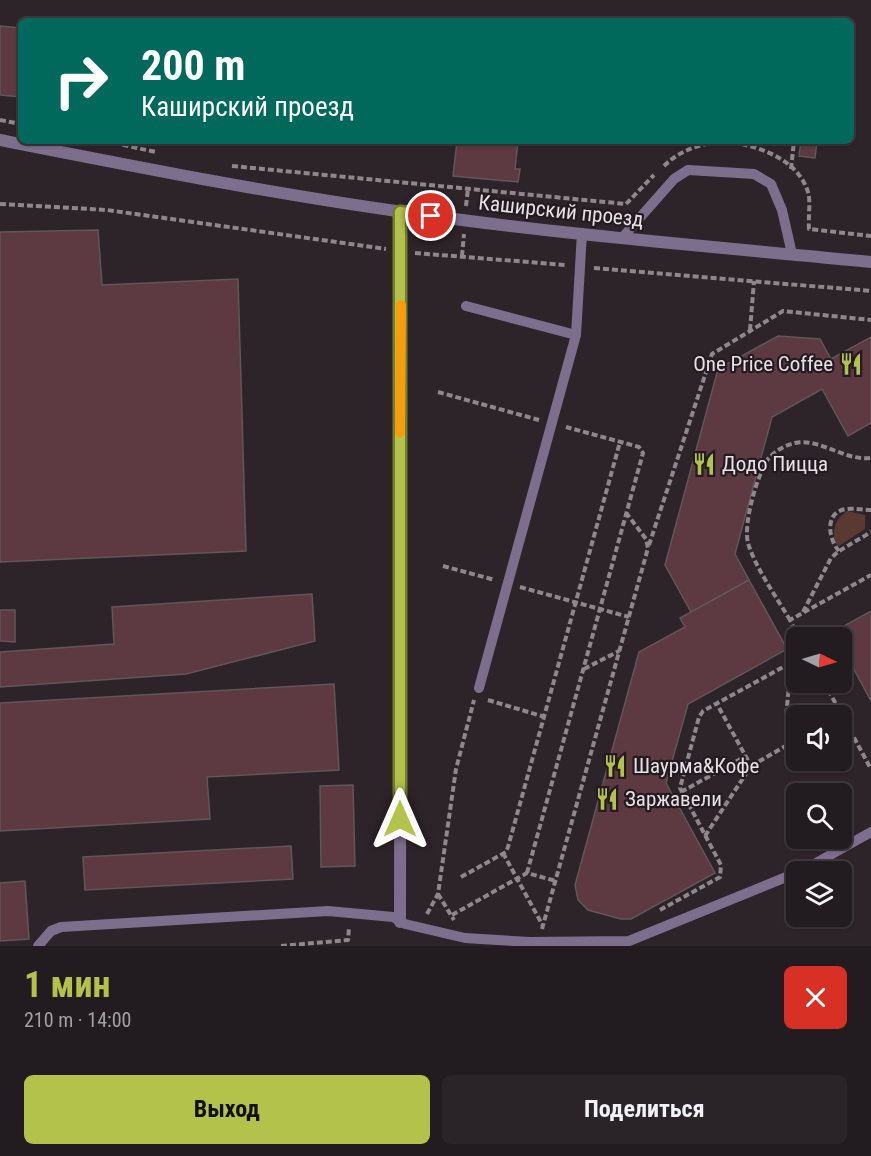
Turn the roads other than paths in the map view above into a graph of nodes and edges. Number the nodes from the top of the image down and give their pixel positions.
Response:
1 (0, 140) edge
2 (18, 143) edge
3 (21, 144) edge
4 (400, 212) junction
5 (582, 233) junction
6 (622, 238) junction
7 (792, 254) junction
8 (871, 262) edge
9 (466, 306) dead end
10 (576, 335) junction
11 (479, 688) dead end
12 (871, 832) edge
13 (818, 861) edge
14 (786, 877) edge
15 (400, 921) junction
16 (473, 942) edge
17 (38, 946) edge

1 - 2 street, Каширский проезд
3 - 4 street, Каширский проезд
4 - 5 street, Каширский проезд
4 - 15 street
5 - 6 street, Каширский проезд
5 - 10 lane
6 - 7 street, Каширский проезд
6 - 7 lane
7 - 8 street, Каширский проезд
9 - 10 lane
10 - 11 lane
12 - 13 lane
14 - 16 lane
15 - 16 lane
15 - 17 lane

